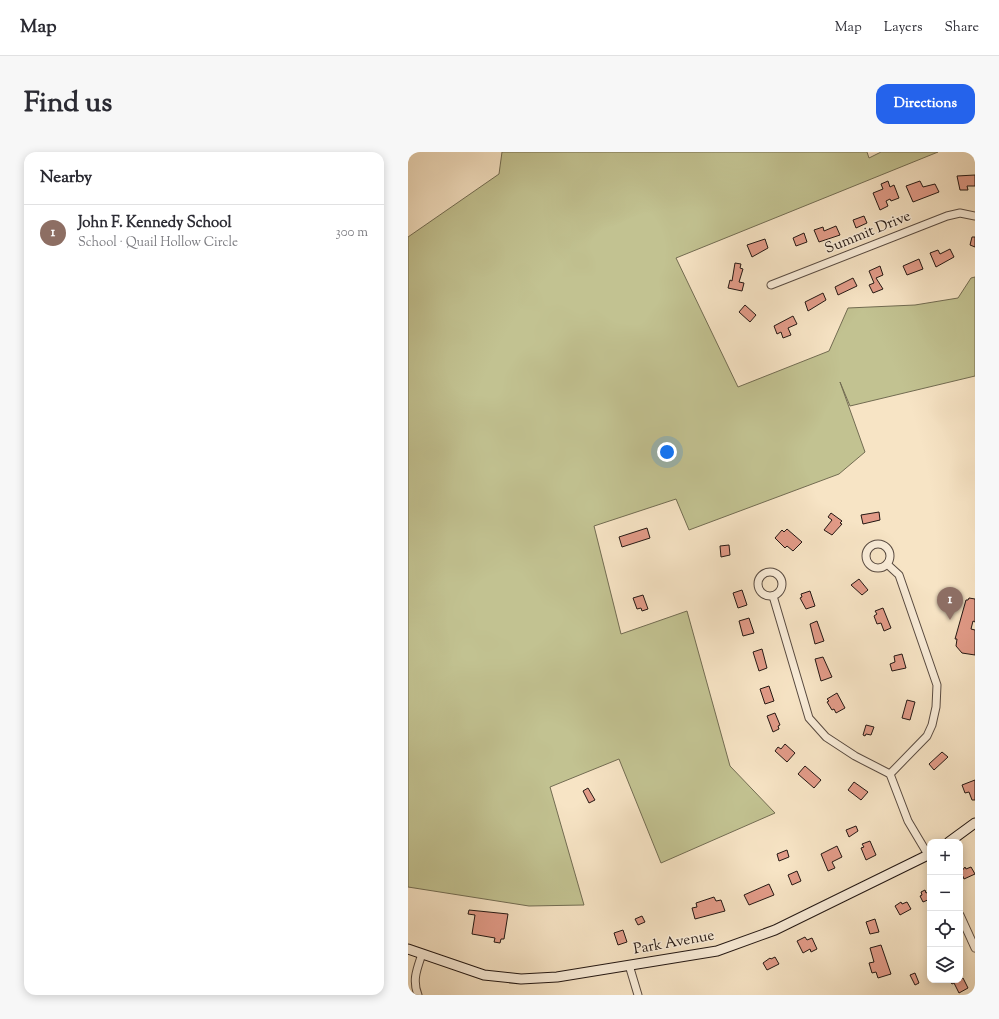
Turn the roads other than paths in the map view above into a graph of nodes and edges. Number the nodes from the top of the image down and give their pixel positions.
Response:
1 (975, 216) edge
2 (771, 285) dead end
3 (887, 564) dead end
4 (773, 596) dead end
5 (890, 774) junction
6 (975, 823) edge
7 (953, 839) edge
8 (927, 853) edge
9 (927, 857) edge
10 (963, 922) edge
11 (975, 948) edge
12 (408, 949) edge
13 (422, 954) junction
14 (629, 965) junction
15 (418, 995) edge
16 (638, 995) edge

1 - 2 street, Summit Drive
3 - 5 street
4 - 5 street
5 - 8 street
6 - 7 main road
9 - 14 main road, Park Avenue
10 - 11 street
12 - 13 main road, Park Avenue
13 - 14 main road, Park Avenue
13 - 15 street
14 - 16 street

